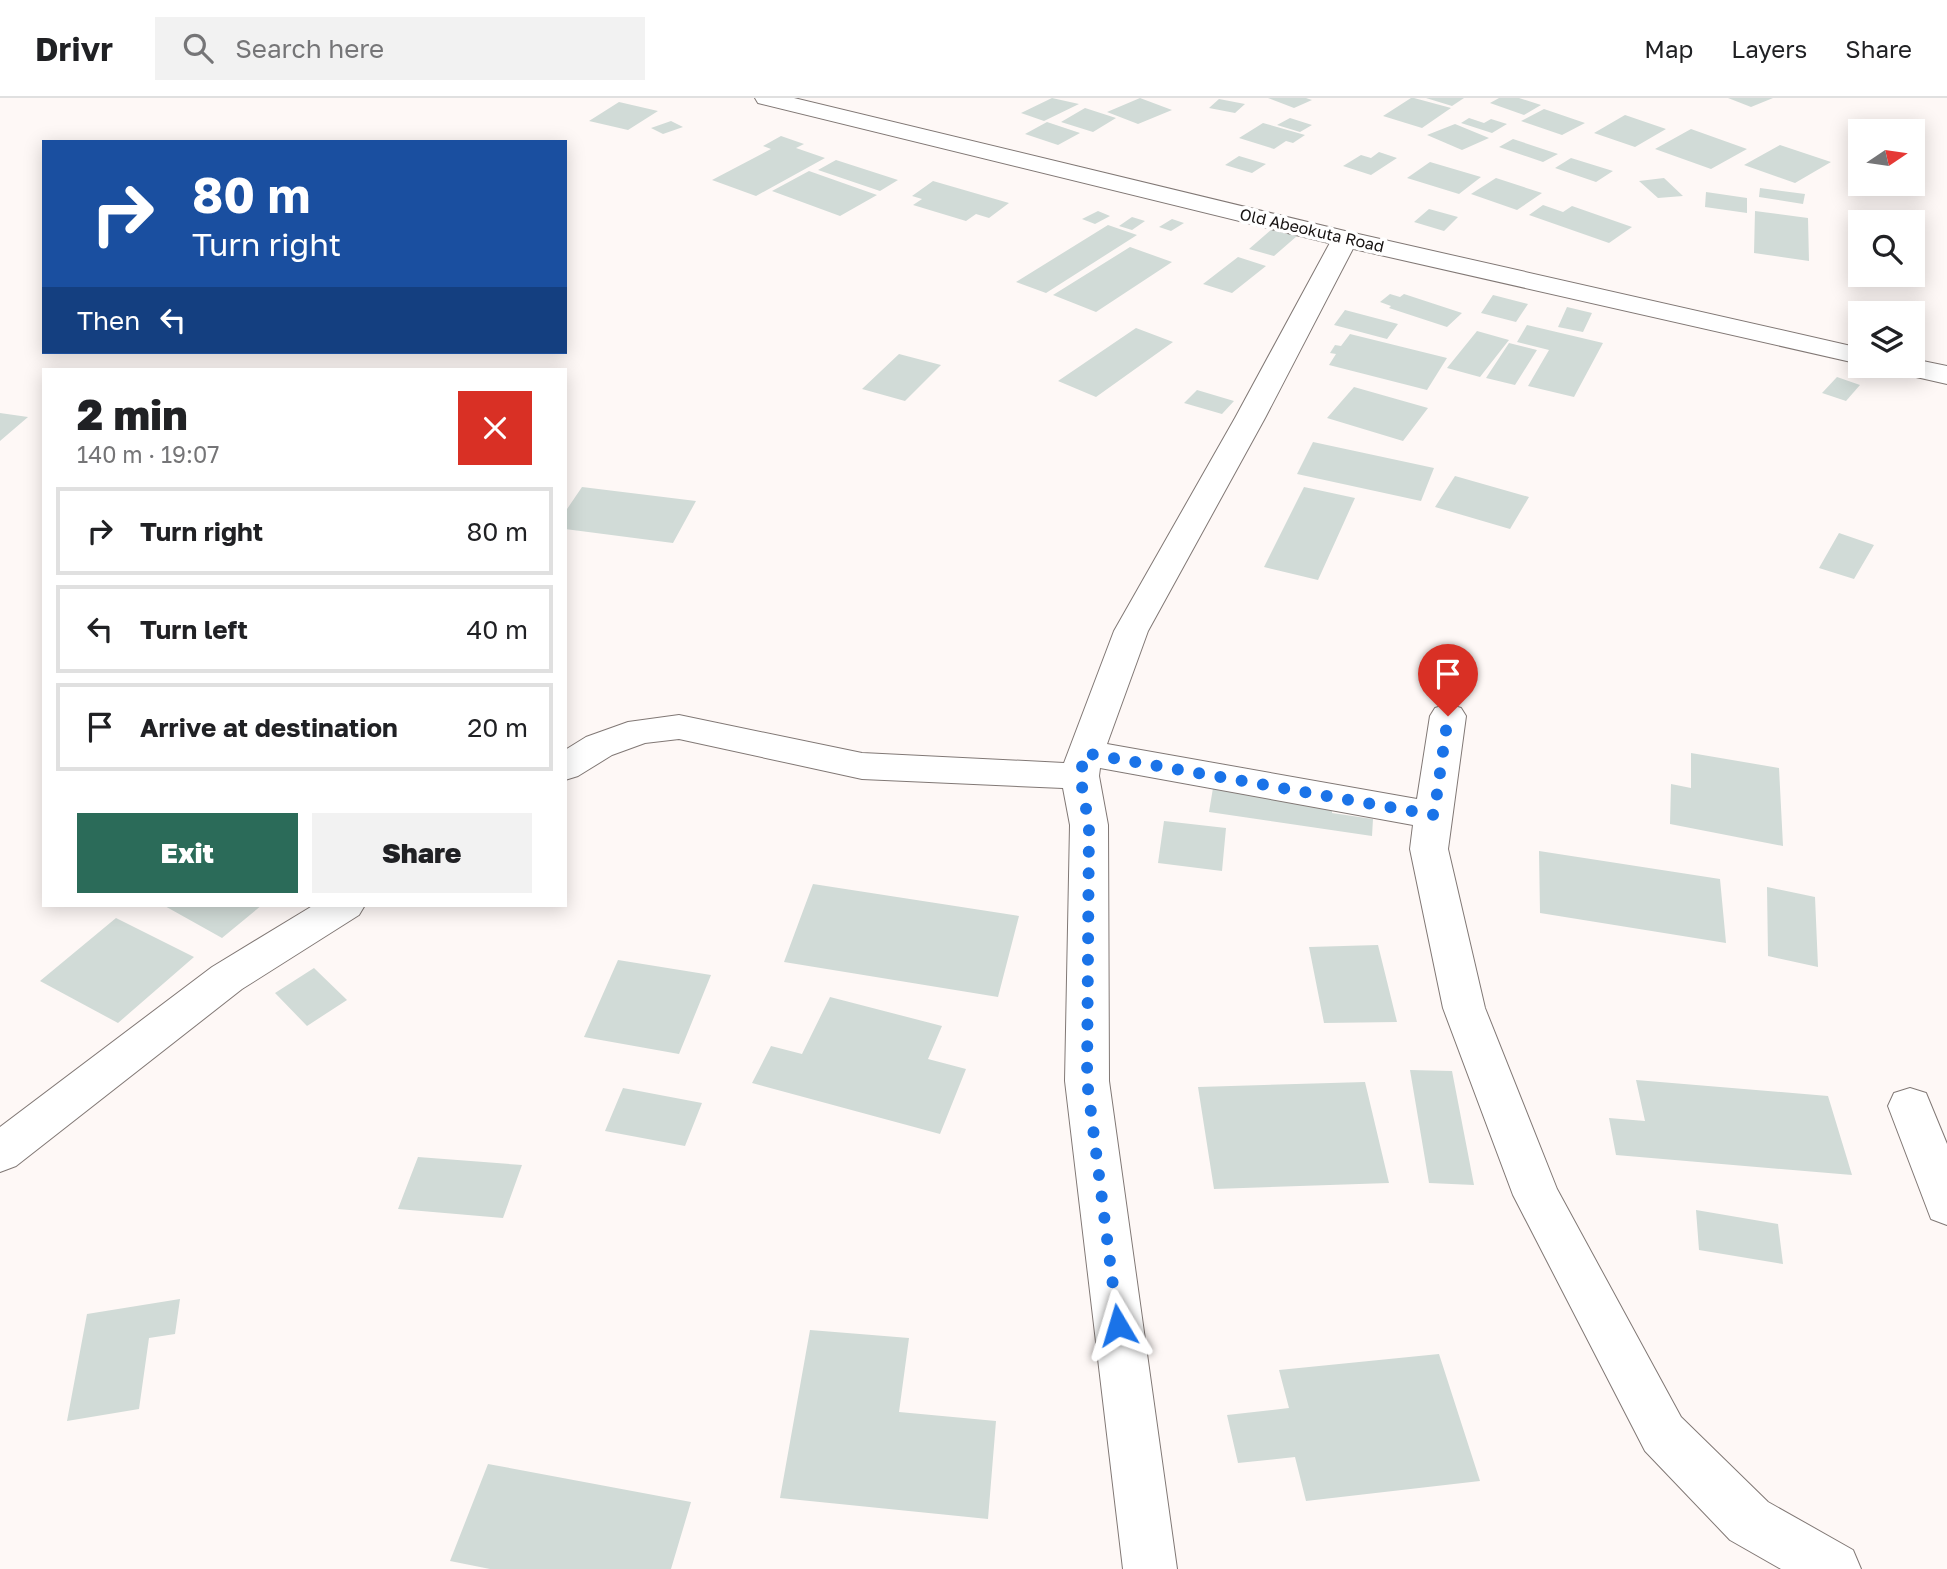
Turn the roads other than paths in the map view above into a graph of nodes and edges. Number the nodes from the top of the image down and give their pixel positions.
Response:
1 (766, 98) edge
2 (1345, 239) junction
3 (1848, 353) edge
4 (1925, 371) edge
5 (1947, 376) edge
6 (1448, 716) dead end
7 (1083, 765) junction
8 (567, 766) edge
9 (1434, 815) junction
10 (342, 907) edge
11 (1910, 1106) dead end
12 (0, 1153) edge
13 (1947, 1205) edge
14 (1150, 1569) edge
15 (1834, 1569) edge

1 - 2 main road, Old Abeokuta Road
2 - 3 main road, Old Abeokuta Road
2 - 7 main road
4 - 5 main road
6 - 9 main road
7 - 8 main road
7 - 9 main road
7 - 14 main road
9 - 15 main road
10 - 12 main road
11 - 13 main road

